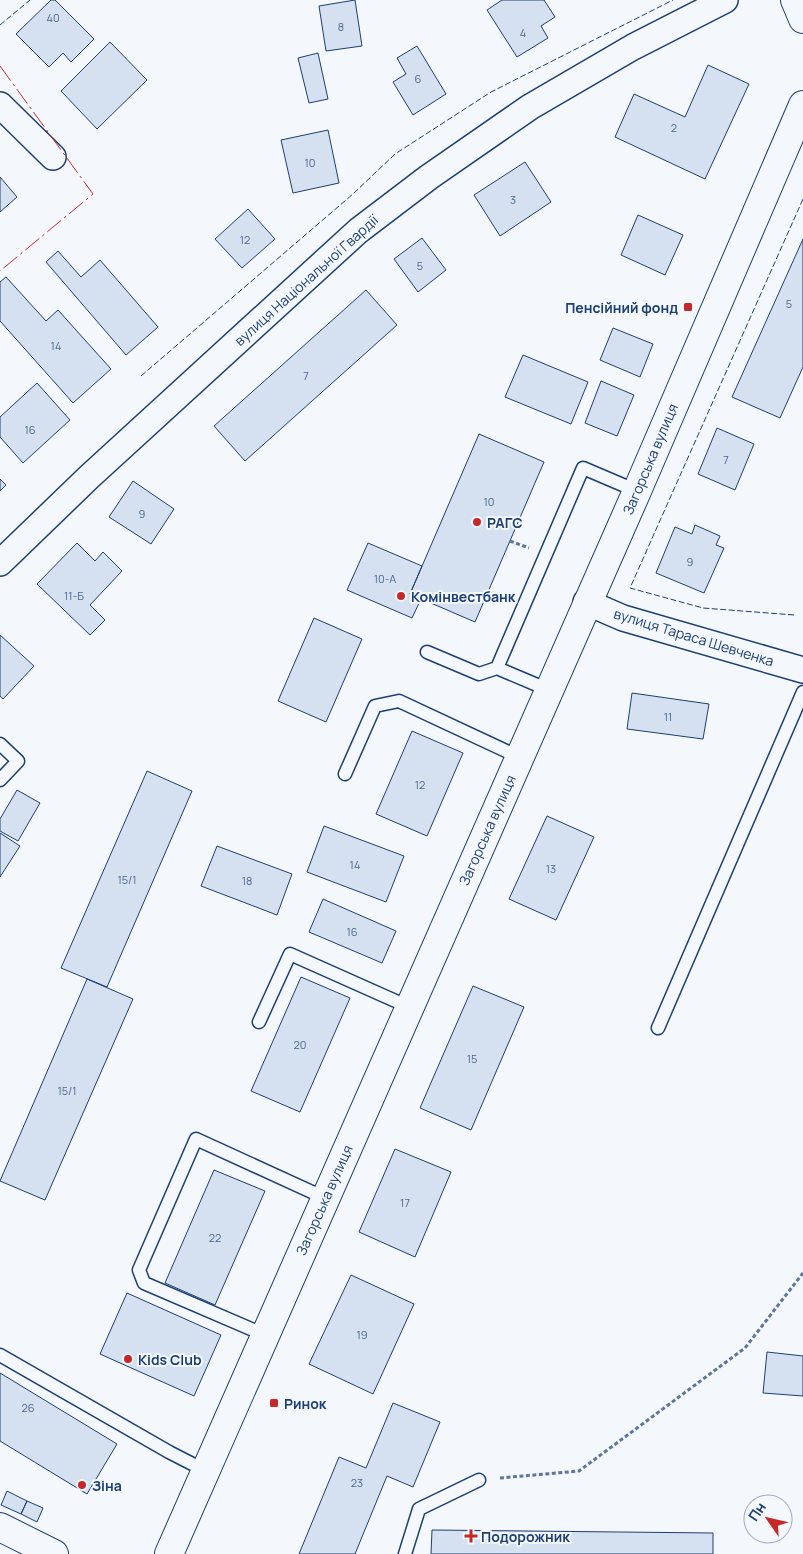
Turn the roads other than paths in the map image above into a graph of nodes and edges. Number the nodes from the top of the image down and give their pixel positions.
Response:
1 (725, 0) edge
2 (795, 0) edge
3 (803, 19) edge
4 (803, 104) edge
5 (0, 105) edge
6 (53, 157) dead end
7 (637, 490) junction
8 (0, 563) edge
9 (586, 602) junction
10 (427, 652) dead end
11 (497, 668) junction
12 (803, 670) edge
13 (549, 690) junction
14 (803, 692) edge
15 (0, 744) edge
16 (519, 758) junction
17 (345, 774) dead end
18 (0, 780) edge
19 (409, 1007) junction
20 (259, 1022) dead end
21 (658, 1028) dead end
22 (324, 1198) junction
23 (265, 1335) junction
24 (0, 1355) edge
25 (206, 1471) junction
26 (479, 1480) road end
27 (0, 1527) edge
28 (54, 1554) edge
29 (169, 1554) edge
30 (405, 1554) edge

1 - 8 street, вулиця Національної Гвардії
2 - 3 street
4 - 7 street, Загорська вулиця
5 - 6 street
7 - 9 street, Загорська вулиця
7 - 11 lane
9 - 12 street, вулиця Тараса Шевченка
9 - 13 street, Загорська вулиця
10 - 11 lane
11 - 13 lane
13 - 16 street, Загорська вулиця
14 - 21 lane
15 - 18 lane
16 - 17 lane
16 - 19 street, Загорська вулиця
19 - 20 lane
19 - 22 street, Загорська вулиця
22 - 23 street, Загорська вулиця
22 - 23 lane
23 - 25 street, Загорська вулиця
24 - 25 lane
25 - 29 street, Загорська вулиця
26 - 30 lane
27 - 28 street

